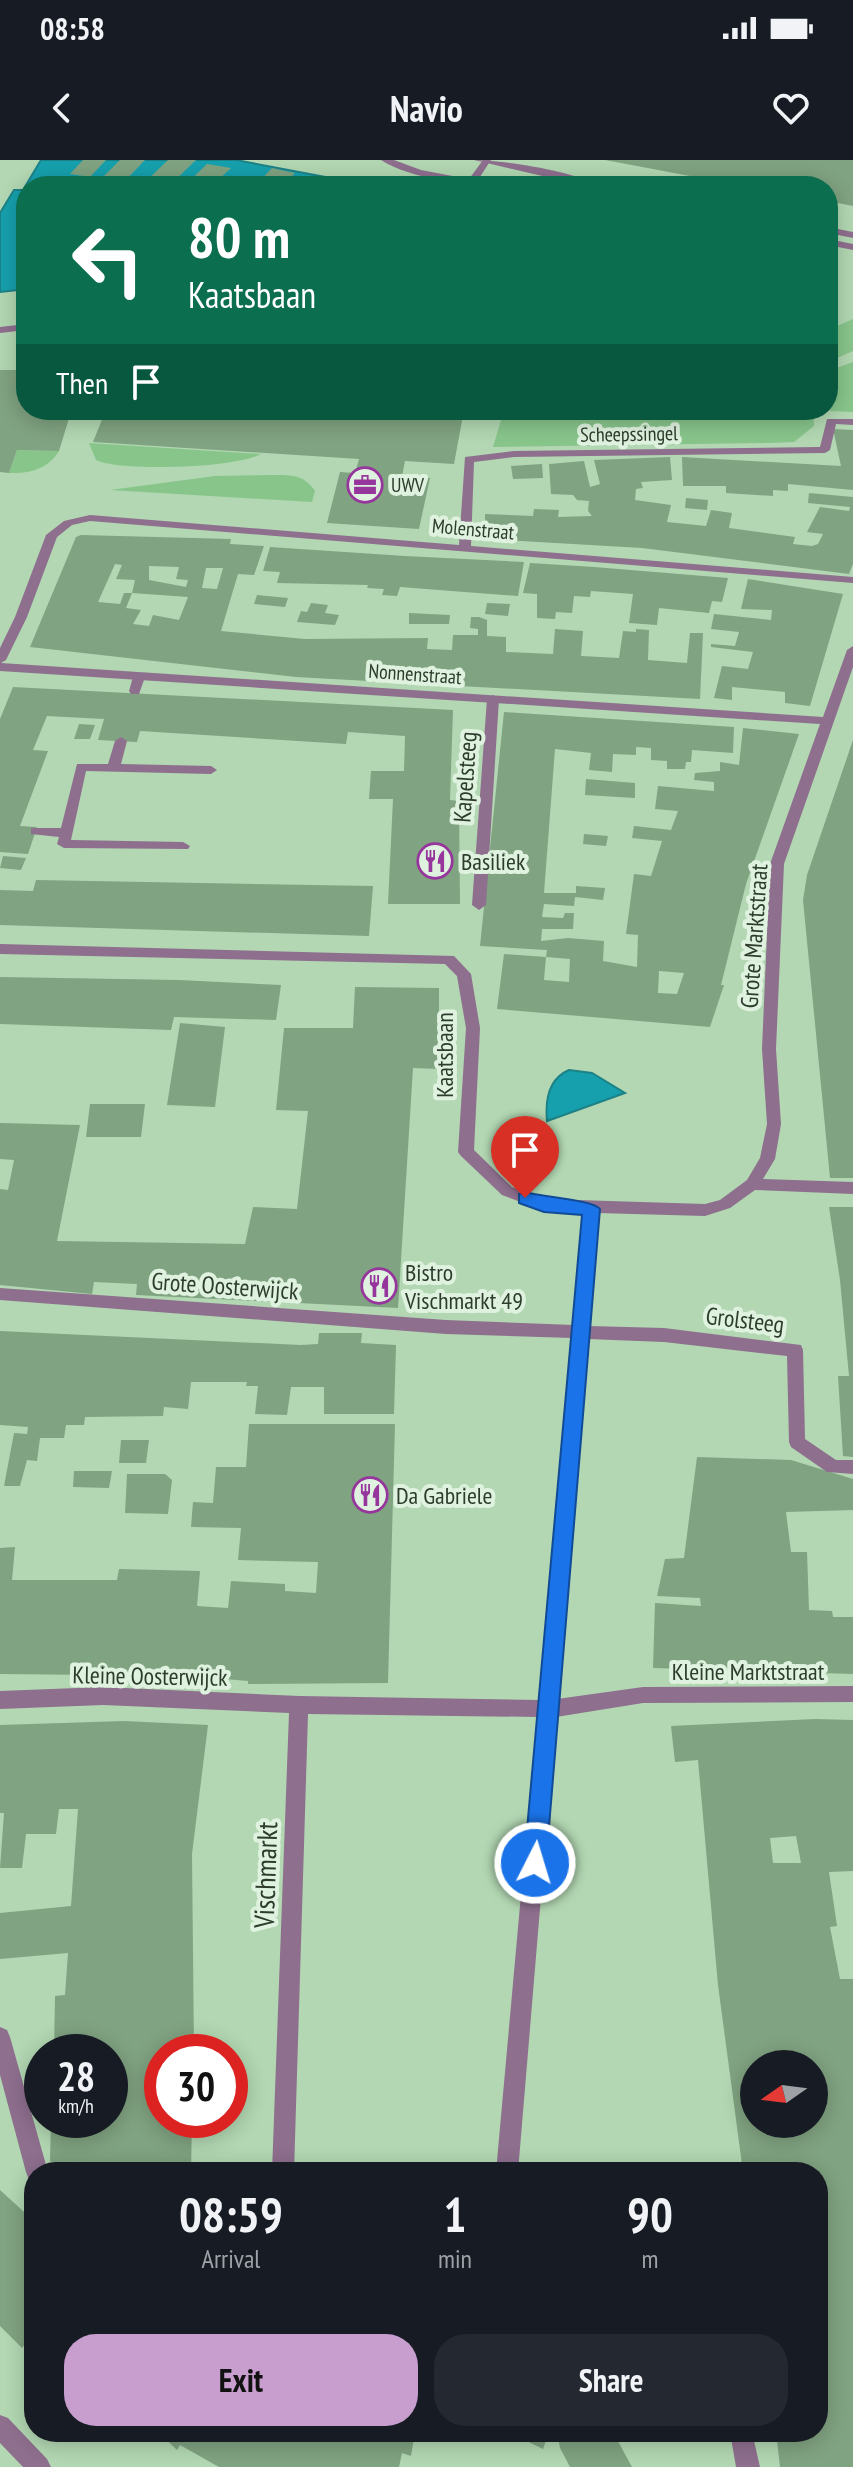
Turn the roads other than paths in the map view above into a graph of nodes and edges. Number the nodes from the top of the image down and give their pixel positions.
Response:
1 (385, 160) edge
2 (484, 160) edge
3 (436, 176) edge
4 (562, 176) edge
5 (853, 422) edge
6 (465, 546) junction
7 (853, 580) edge
8 (853, 650) edge
9 (0, 660) edge
10 (0, 667) edge
11 (139, 677) junction
12 (135, 691) dead end
13 (493, 699) junction
14 (828, 721) junction
15 (121, 741) dead end
16 (113, 768) junction
17 (211, 770) dead end
18 (36, 831) dead end
19 (66, 833) junction
20 (183, 846) dead end
21 (479, 905) dead end
22 (0, 949) edge
23 (752, 1184) junction
24 (853, 1188) edge
25 (591, 1209) junction
26 (0, 1294) edge
27 (582, 1330) junction
28 (853, 1467) edge
29 (853, 1694) edge
30 (0, 1700) edge
31 (299, 1705) junction
32 (549, 1709) junction
33 (0, 2037) edge
34 (34, 2162) edge
35 (283, 2162) edge
36 (508, 2162) edge
37 (0, 2426) edge
38 (743, 2442) edge
39 (39, 2467) edge
40 (748, 2467) edge

1 - 3 street
2 - 4 street
5 - 6 street, Scheepssingel
6 - 7 street, Molenstraat
6 - 9 street, Molenstraat
8 - 14 street, Grote Marktstraat
10 - 11 street, Nonnenstraat
11 - 12 street
11 - 13 street, Nonnenstraat
13 - 14 street, Nonnenstraat
13 - 21 street, Kapelsteeg
14 - 23 street, Grote Marktstraat
15 - 16 street
16 - 17 street
16 - 19 street
18 - 19 street
19 - 20 street
22 - 25 street, Kaatsbaan
23 - 24 street
23 - 25 street, Kaatsbaan
25 - 27 street
26 - 27 street, Grote Oosterwijck
27 - 28 street, Grolsteeg
27 - 32 street
29 - 32 street, Kleine Marktstraat
30 - 31 street, Kleine Oosterwijck
31 - 32 street
31 - 35 street, Vischmarkt
32 - 36 street
33 - 34 street
37 - 39 street
38 - 40 street

